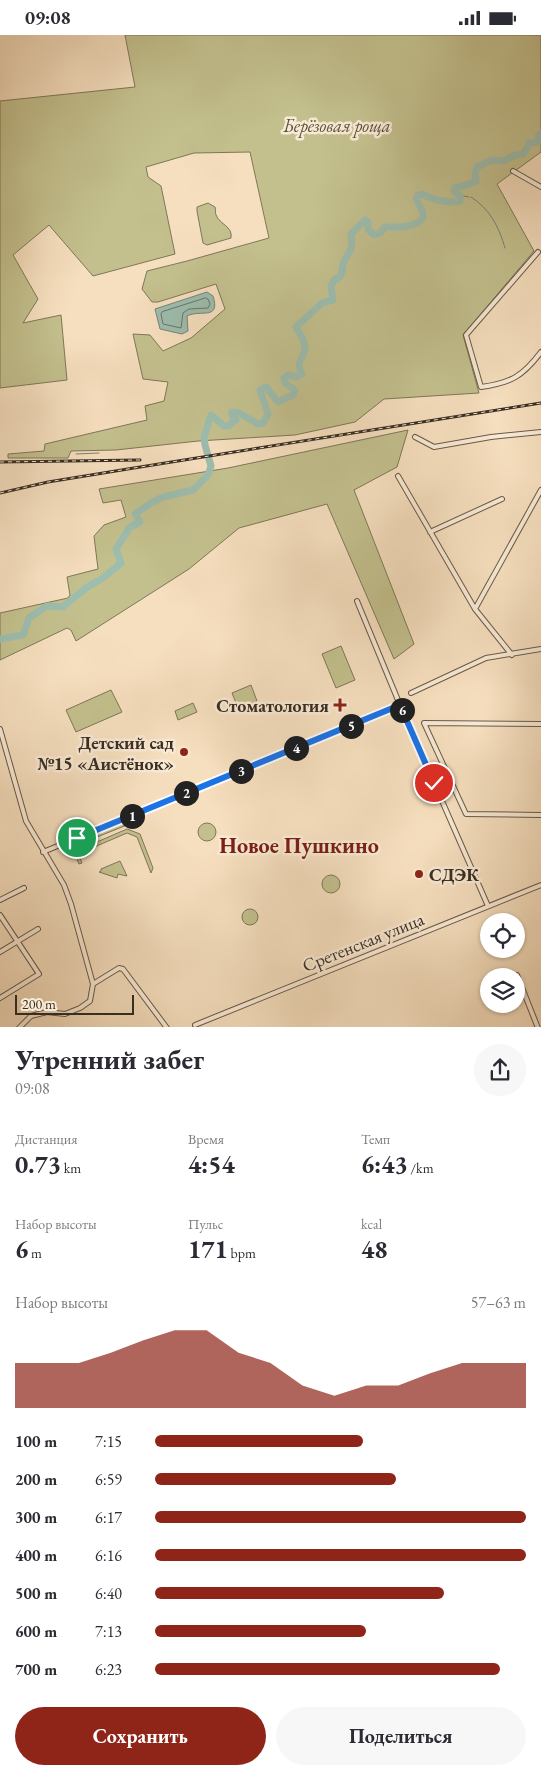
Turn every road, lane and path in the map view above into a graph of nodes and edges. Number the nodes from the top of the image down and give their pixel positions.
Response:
1 (513, 171) dead end
2 (541, 187) edge
3 (538, 252) dead end
4 (541, 352) edge
5 (541, 432) edge
6 (416, 437) dead end
7 (398, 477) dead end
8 (541, 490) edge
9 (502, 499) dead end
10 (430, 532) junction
11 (357, 601) dead end
12 (475, 609) junction
13 (541, 649) edge
14 (512, 655) junction
15 (411, 693) dead end
16 (400, 705) junction
17 (541, 724) edge
18 (0, 729) edge
19 (541, 815) edge
20 (43, 852) junction
21 (541, 885) edge
22 (24, 888) dead end
23 (0, 900) edge
24 (488, 906) junction
25 (0, 915) edge
26 (38, 929) dead end
27 (17, 942) junction
28 (0, 952) edge
29 (94, 984) junction
30 (525, 995) edge
31 (0, 998) edge
32 (195, 1025) dead end
33 (19, 1027) edge
34 (167, 1027) edge
35 (538, 1027) edge

1 - 2 street
3 - 4 street
5 - 6 street
7 - 10 street
8 - 12 street
9 - 10 street
10 - 12 street
11 - 16 street
12 - 14 street
13 - 14 street
14 - 15 street
16 - 20 street
16 - 24 street
17 - 19 street
18 - 20 street
20 - 29 street
21 - 24 street, Сретенская улица
22 - 23 street
24 - 32 street, Сретенская улица
25 - 27 street
26 - 27 street
27 - 28 street
27 - 31 street
29 - 33 street
29 - 34 street
30 - 35 street

